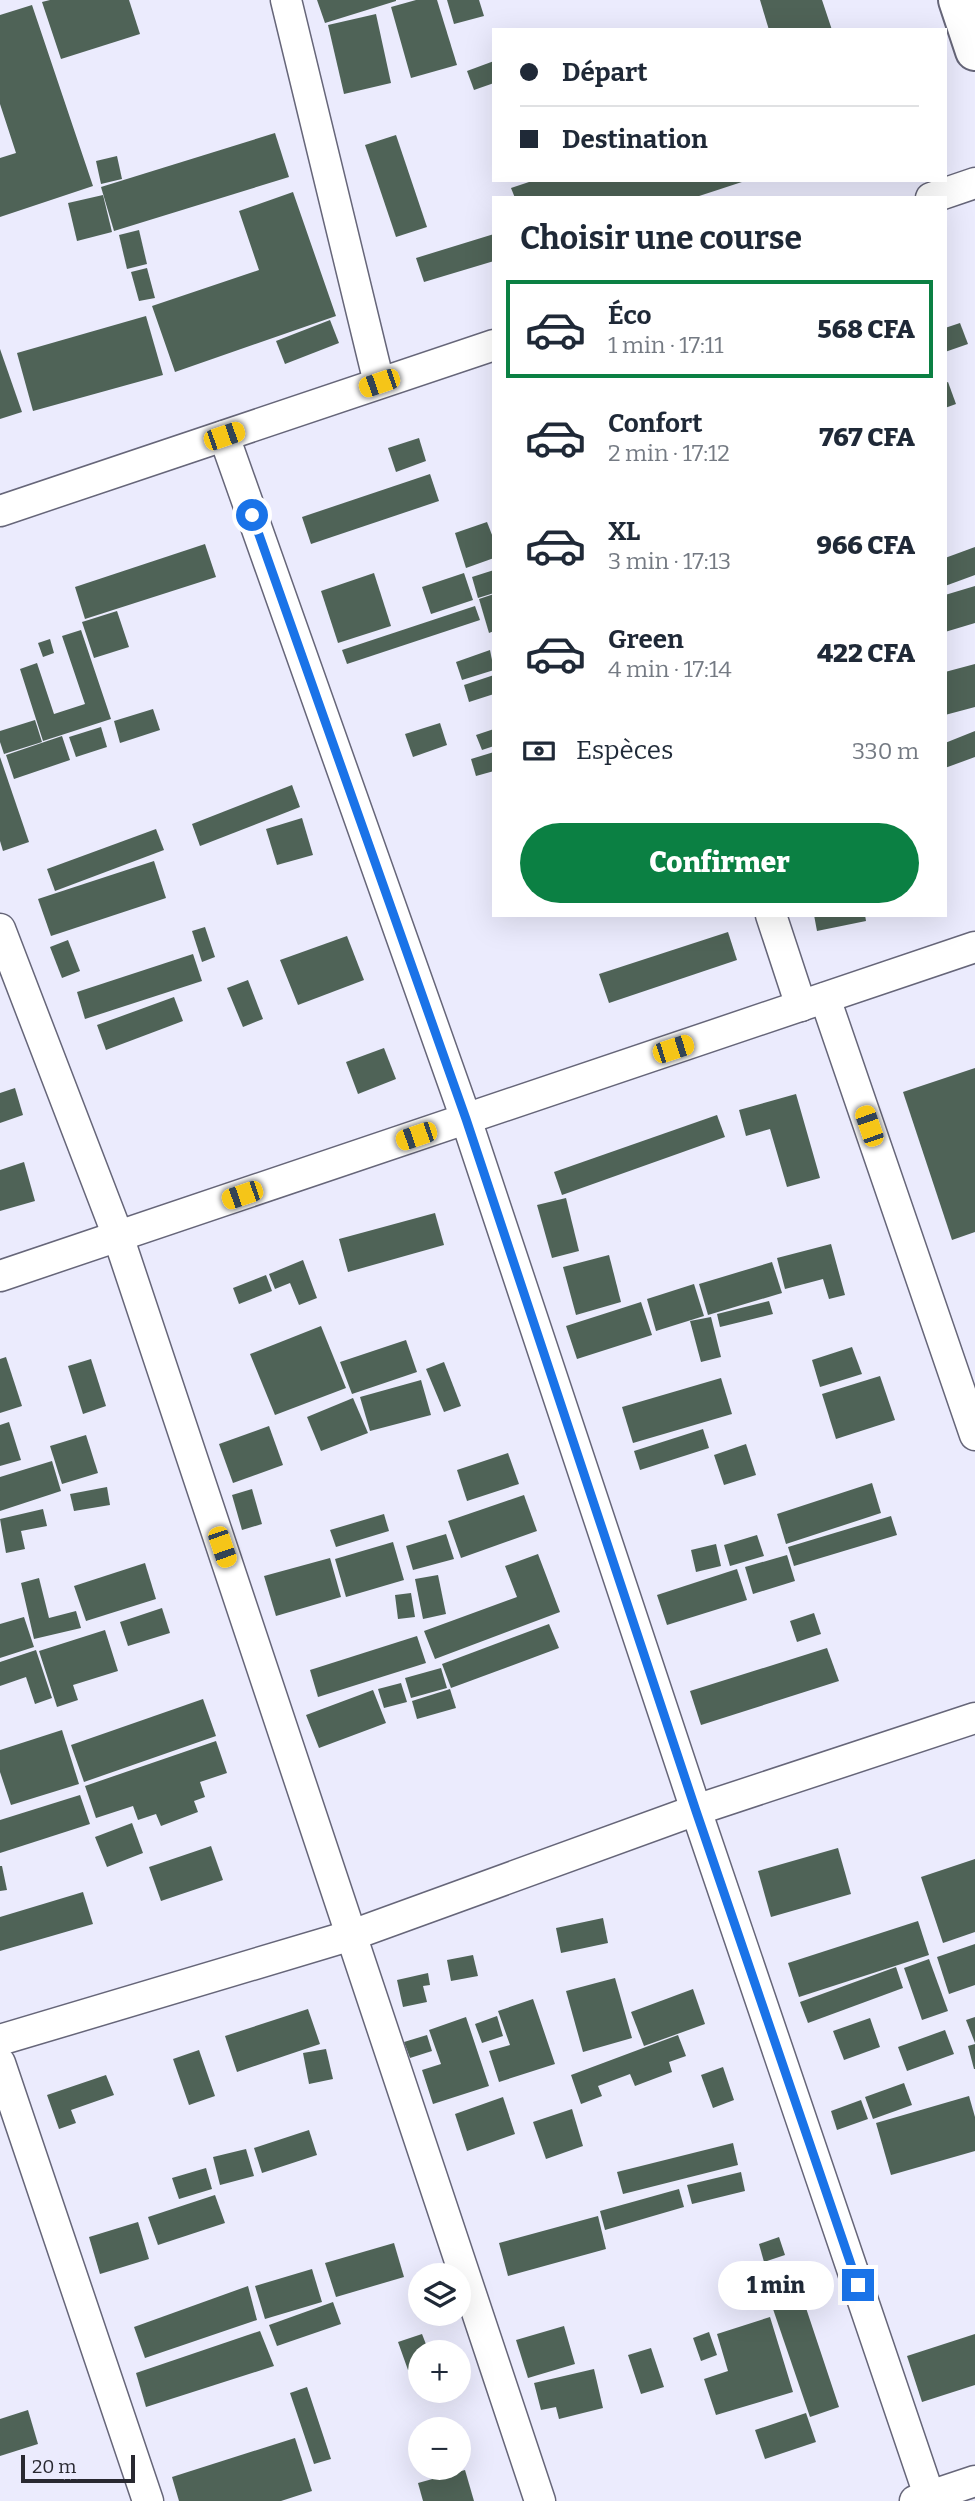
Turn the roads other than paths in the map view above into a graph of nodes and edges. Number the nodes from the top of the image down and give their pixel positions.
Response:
1 (286, 0) edge
2 (958, 0) edge
3 (975, 51) edge
4 (975, 183) edge
5 (937, 196) edge
6 (492, 346) edge
7 (379, 383) junction
8 (224, 436) junction
9 (0, 511) edge
10 (772, 917) edge
11 (0, 929) edge
12 (975, 947) edge
13 (813, 1002) junction
14 (466, 1119) junction
15 (118, 1236) junction
16 (0, 1276) edge
17 (975, 1435) edge
18 (975, 1718) edge
19 (696, 1811) junction
20 (352, 1936) junction
21 (0, 2040) edge
22 (0, 2063) edge
23 (975, 2481) edge
24 (925, 2499) edge
25 (148, 2501) edge
26 (540, 2501) edge

1 - 7 street
2 - 3 main road
4 - 5 street
6 - 7 street
7 - 8 street
8 - 9 street
8 - 14 street
10 - 13 street
11 - 15 street
12 - 13 street
13 - 14 street
13 - 17 street
14 - 15 street
14 - 19 street
15 - 16 street
15 - 20 street
18 - 19 street
19 - 20 street
19 - 24 street
20 - 21 street
20 - 26 street
22 - 25 street
23 - 24 street

